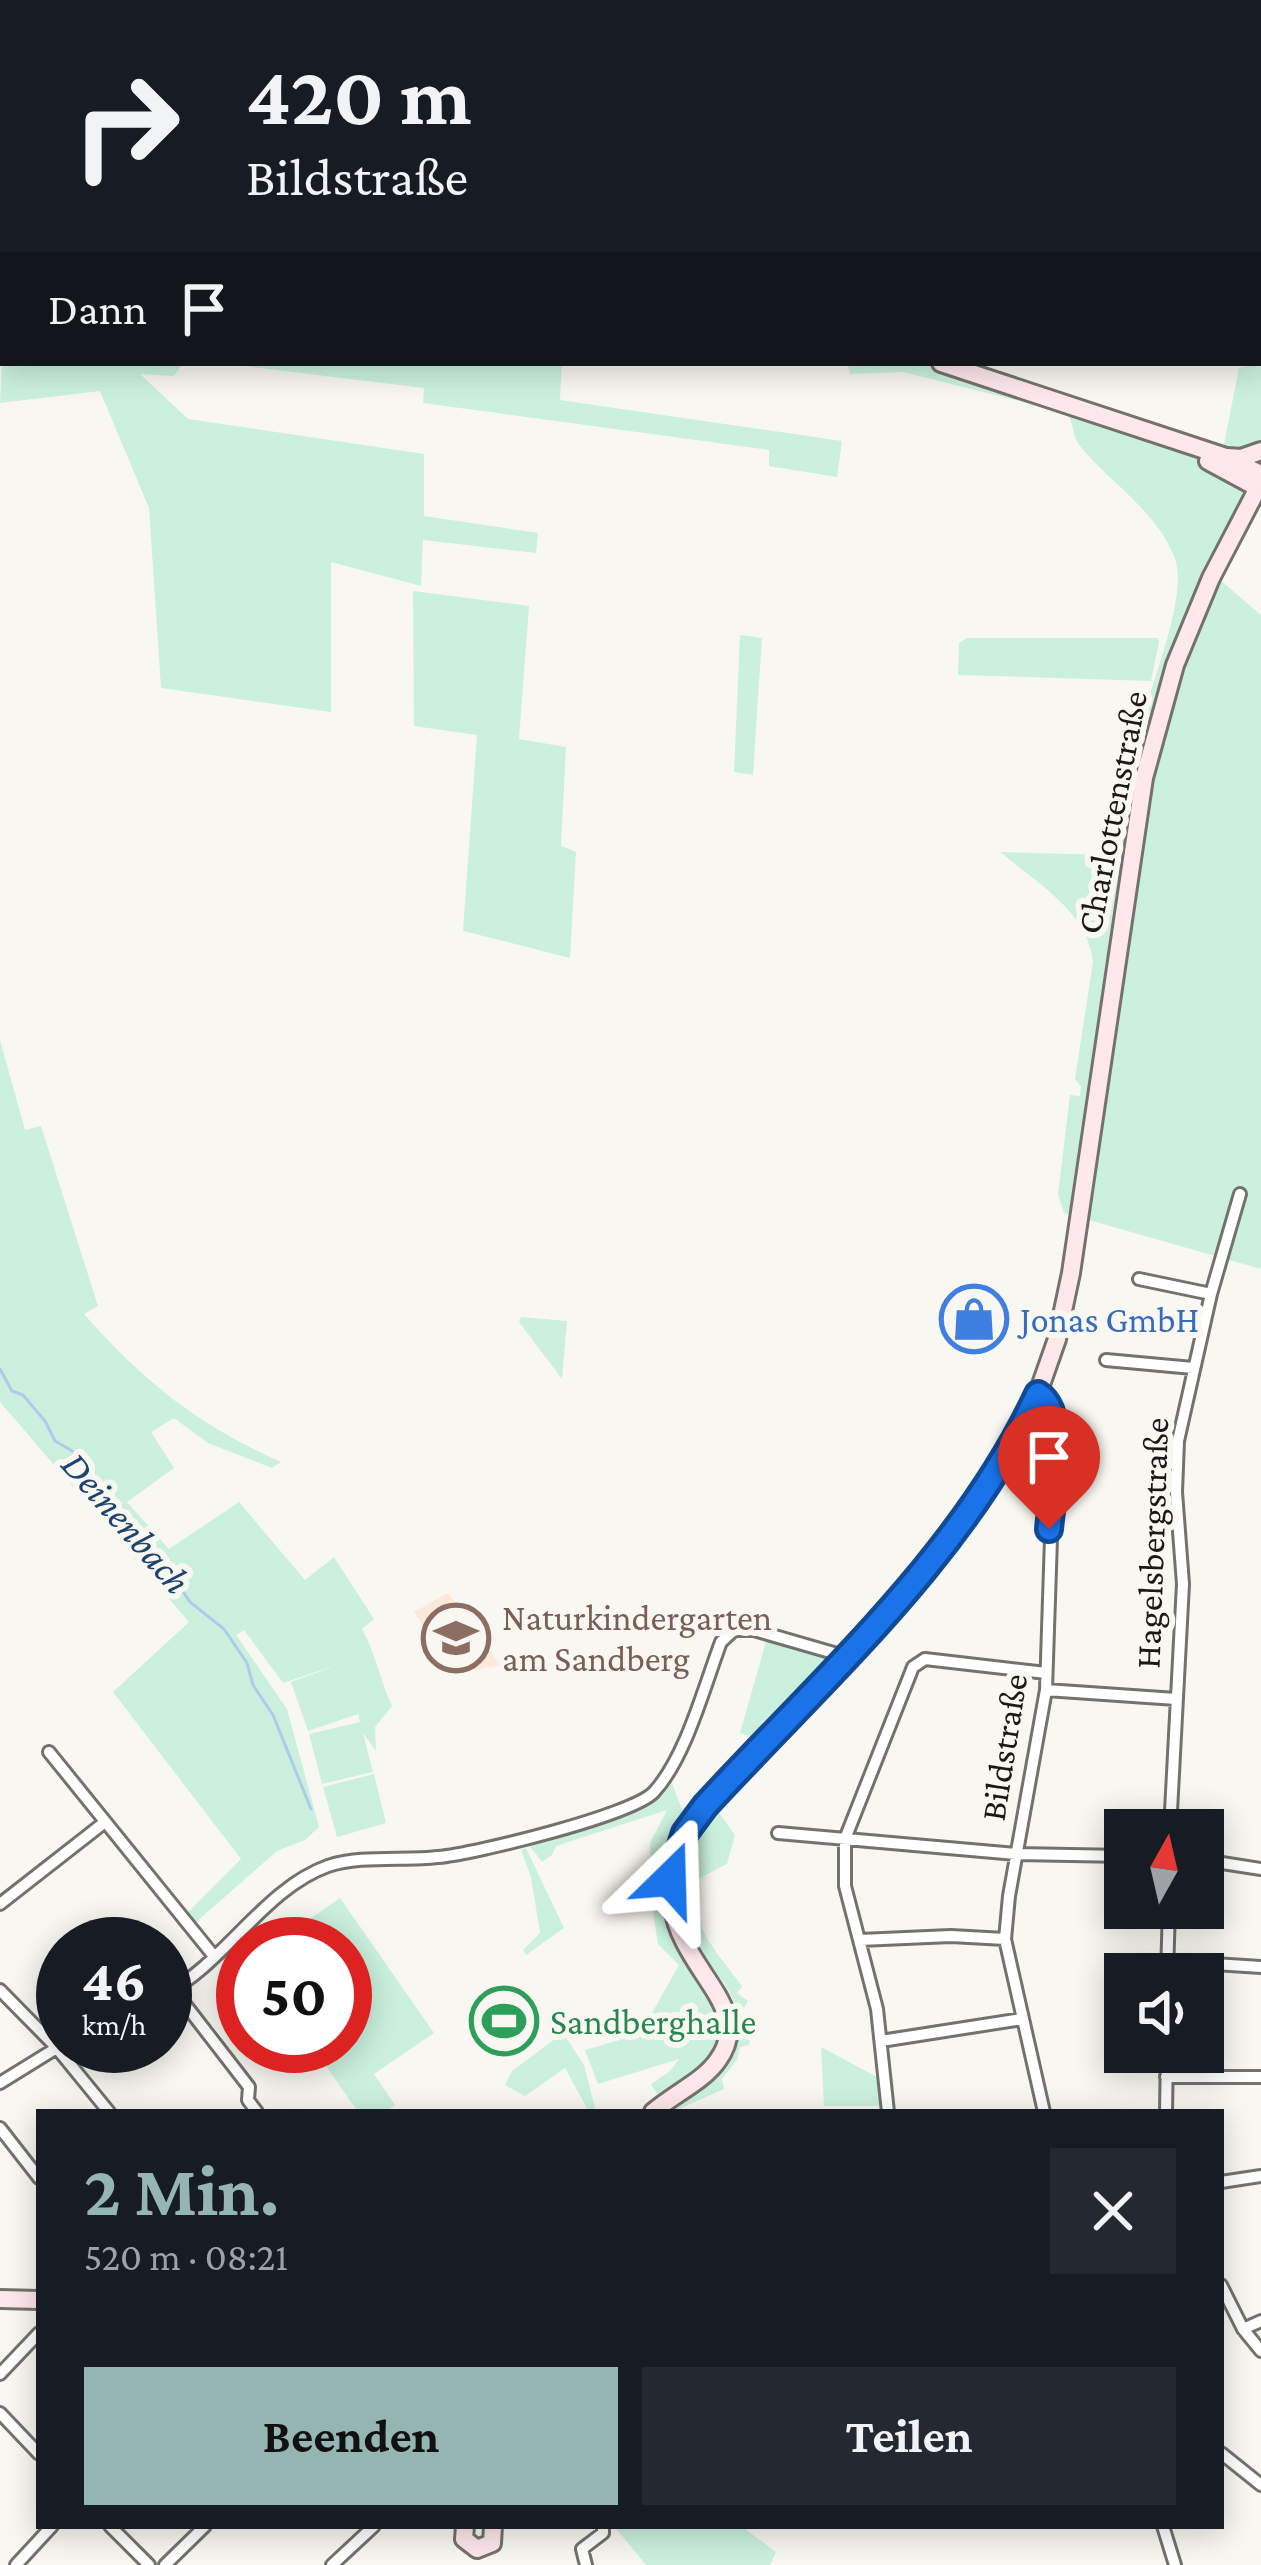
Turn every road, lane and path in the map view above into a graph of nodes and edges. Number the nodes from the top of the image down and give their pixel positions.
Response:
1 (950, 366) edge
2 (1176, 443) junction
3 (1261, 451) edge
4 (1223, 456) junction
5 (1260, 481) edge
6 (1240, 1194) dead end
7 (1138, 1279) dead end
8 (1211, 1294) junction
9 (1106, 1360) dead end
10 (1193, 1368) junction
11 (1038, 1394) junction
12 (844, 1657) junction
13 (1046, 1673) junction
14 (1046, 1690) junction
15 (1176, 1700) junction
16 (49, 1752) dead end
17 (1171, 1809) edge
18 (105, 1822) junction
19 (778, 1834) dead end
20 (844, 1839) junction
21 (1016, 1854) junction
22 (1104, 1856) edge
23 (1224, 1863) edge
24 (1261, 1869) edge
25 (0, 1904) edge
26 (1005, 1939) junction
27 (860, 1940) junction
28 (213, 1955) junction
29 (1224, 1967) edge
30 (1261, 1967) edge
31 (192, 1978) edge
32 (0, 1990) edge
33 (192, 2019) edge
34 (1022, 2019) junction
35 (36, 2024) edge
36 (881, 2041) junction
37 (36, 2061) edge
38 (80, 2073) edge
39 (1166, 2073) edge
40 (1261, 2077) edge
41 (1166, 2078) junction
42 (0, 2083) edge
43 (107, 2109) edge
44 (254, 2109) edge
45 (656, 2109) edge
46 (888, 2109) edge
47 (1043, 2109) edge
48 (1166, 2109) edge
49 (0, 2128) edge
50 (36, 2174) edge
51 (1261, 2176) edge
52 (1224, 2182) edge
53 (1224, 2290) edge
54 (0, 2300) edge
55 (36, 2300) edge
56 (1261, 2321) edge
57 (1243, 2330) junction
58 (36, 2336) edge
59 (1261, 2351) edge
60 (0, 2374) edge
61 (0, 2413) edge
62 (36, 2450) edge
63 (1224, 2455) edge
64 (1261, 2485) edge
65 (49, 2529) edge
66 (113, 2529) edge
67 (202, 2529) edge
68 (371, 2529) edge
69 (464, 2529) edge
70 (604, 2529) edge
71 (1164, 2529) edge
72 (488, 2556) edge
73 (16, 2565) edge
74 (148, 2565) edge
75 (166, 2565) edge
76 (332, 2565) edge
77 (586, 2565) edge
78 (1175, 2565) edge

1 - 2 main road
2 - 4 main road
2 - 5 main road
3 - 4 main road
4 - 5 main road
5 - 11 main road, Charlottenstraße
6 - 8 street, Hagelsbergstraße
7 - 8 street
8 - 10 street, Hagelsbergstraße
9 - 10 street
10 - 15 street, Hagelsbergstraße
11 - 12 main road, Charlottenstraße
11 - 13 street, Bildstraße
12 - 28 street
12 - 45 main road, Charlottenstraße
13 - 14 street, Bildstraße
13 - 20 street
14 - 15 street
14 - 21 street, Bildstraße
15 - 17 street, Hagelsbergstraße
16 - 18 street
18 - 25 street
18 - 28 street
19 - 20 street
20 - 21 street
20 - 27 street
21 - 22 street
21 - 26 street, Bildstraße
23 - 24 street
26 - 27 street
26 - 34 street, Bildstraße
27 - 36 street
28 - 31 street
29 - 30 street
32 - 35 street
33 - 44 street
34 - 36 street
34 - 47 street, Bildstraße
36 - 46 street
37 - 42 street
38 - 43 street
39 - 41 street
40 - 41 street
41 - 48 street
49 - 50 street
51 - 52 street
53 - 57 street
54 - 55 main road
56 - 57 street
57 - 59 street
58 - 60 street
61 - 62 street
63 - 64 street
65 - 73 street
66 - 74 street
67 - 75 street
68 - 76 street
69 - 72 main road
70 - 77 street
71 - 78 street

